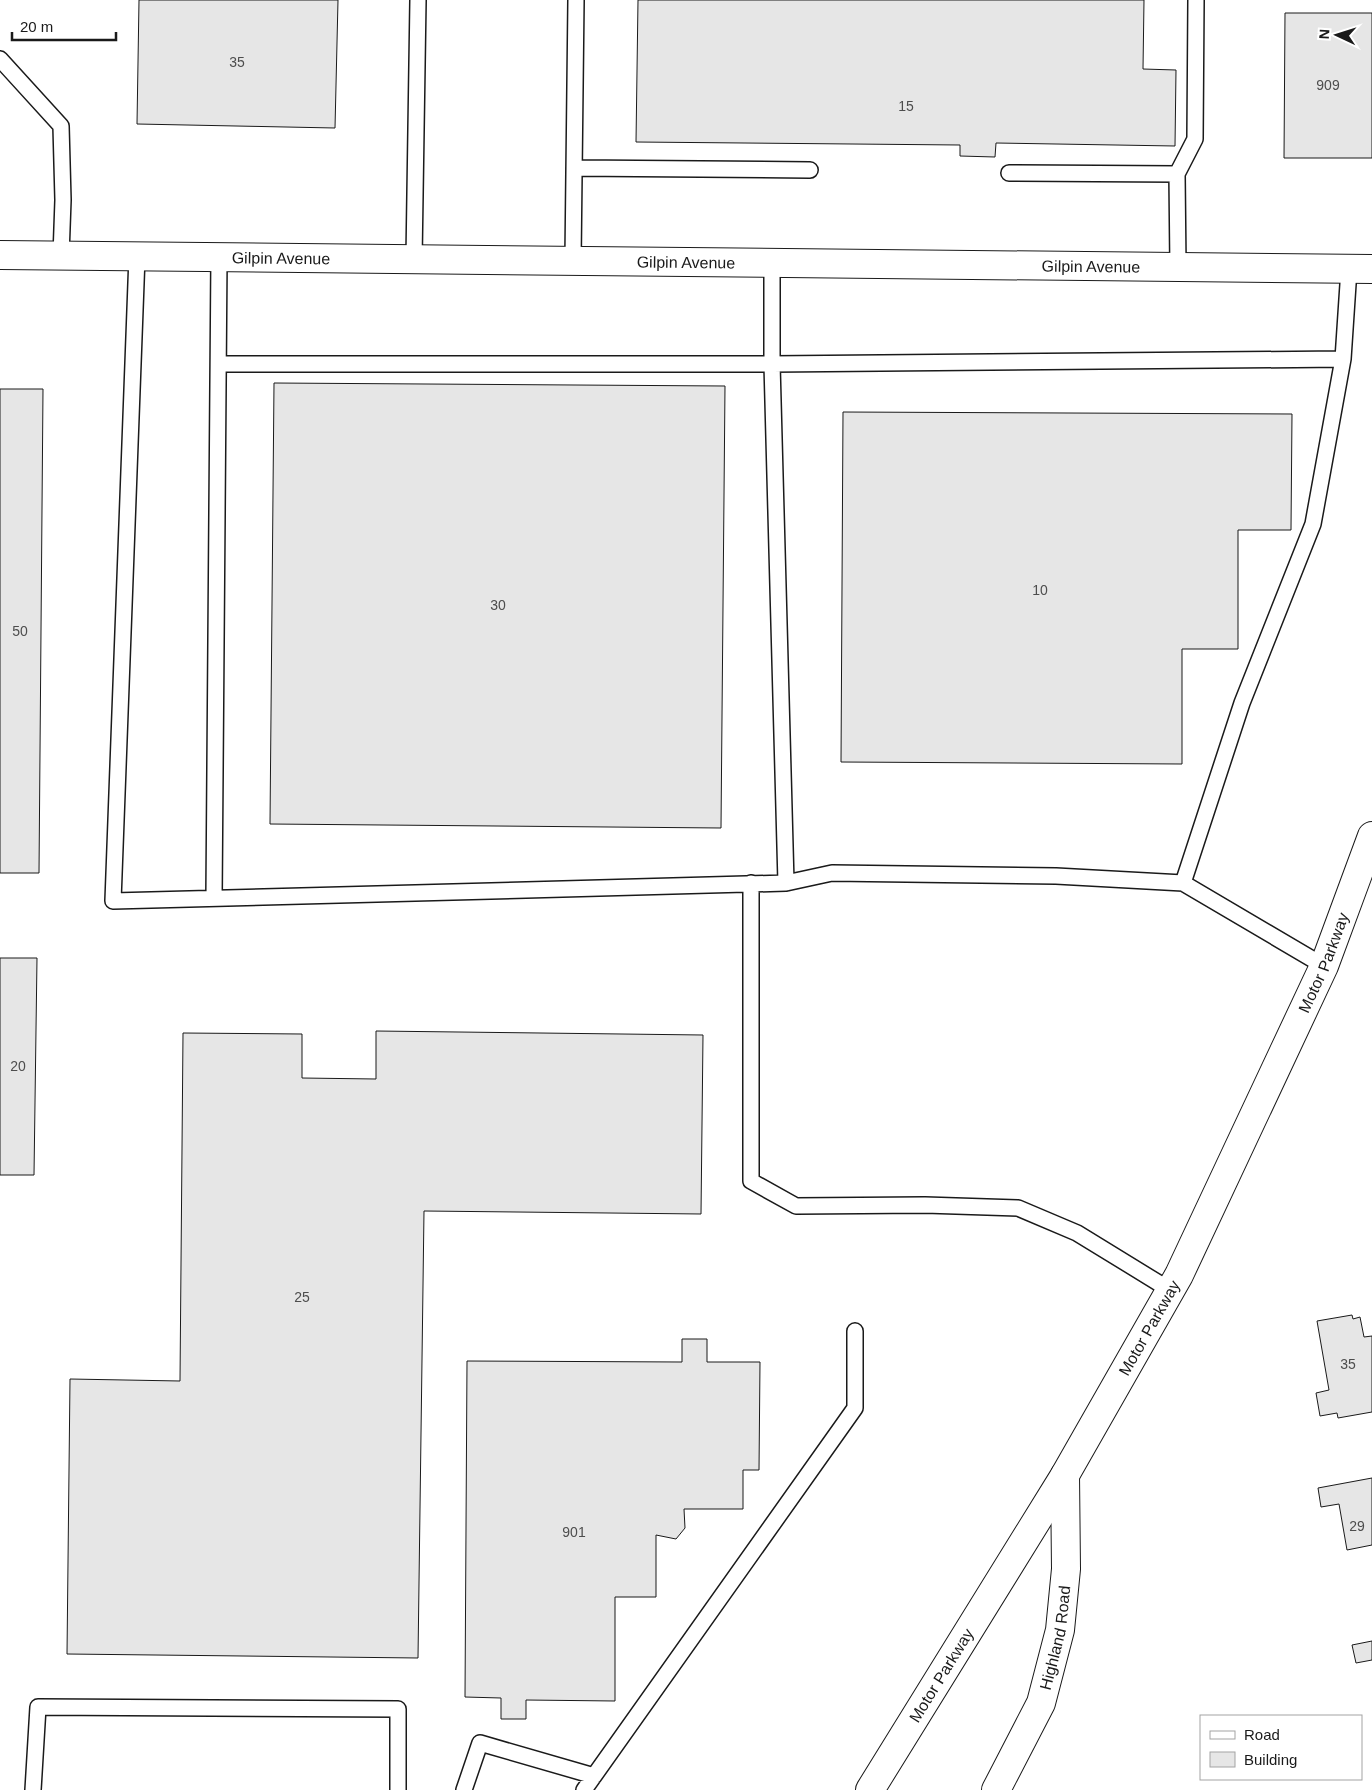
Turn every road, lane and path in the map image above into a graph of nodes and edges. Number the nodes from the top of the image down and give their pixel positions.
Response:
1 (418, 0) edge
2 (576, 0) edge
3 (1196, 0) edge
4 (0, 59) edge
5 (574, 168) junction
6 (810, 170) dead end
7 (1009, 173) dead end
8 (1178, 174) junction
9 (0, 255) edge
10 (61, 256) junction
11 (137, 256) junction
12 (219, 257) junction
13 (414, 259) junction
14 (573, 261) junction
15 (772, 263) junction
16 (1178, 267) junction
17 (1360, 269) edge
18 (1343, 359) junction
19 (220, 364) junction
20 (772, 364) junction
21 (1372, 836) edge
22 (751, 883) junction
23 (786, 883) junction
24 (1183, 883) junction
25 (214, 898) junction
26 (1324, 966) junction
27 (1170, 1290) junction
28 (855, 1331) dead end
29 (1065, 1475) junction
30 (594, 1776) junction
31 (33, 1790) edge
32 (398, 1790) edge
33 (464, 1790) edge
34 (584, 1790) edge
35 (870, 1790) edge
36 (996, 1790) edge

1 - 13 lane
2 - 5 lane
3 - 8 lane
4 - 10 lane
5 - 6 lane
5 - 14 lane
7 - 8 lane
8 - 16 lane
9 - 10 street, Gilpin Avenue
10 - 11 street, Gilpin Avenue
11 - 12 street, Gilpin Avenue
11 - 25 lane
12 - 13 street, Gilpin Avenue
12 - 19 lane
13 - 14 street, Gilpin Avenue
14 - 15 street, Gilpin Avenue
15 - 16 street, Gilpin Avenue
15 - 20 lane
16 - 17 street, Gilpin Avenue
17 - 18 lane
18 - 20 lane
18 - 24 lane
19 - 20 lane
19 - 25 lane
20 - 23 lane
21 - 26 street, Motor Parkway
22 - 23 lane
22 - 25 lane
22 - 27 lane
23 - 24 lane
24 - 26 lane
26 - 27 street, Motor Parkway
27 - 29 street, Motor Parkway
28 - 30 lane
29 - 35 street, Motor Parkway
29 - 36 street, Highland Road
30 - 33 lane
30 - 34 lane
31 - 32 lane

